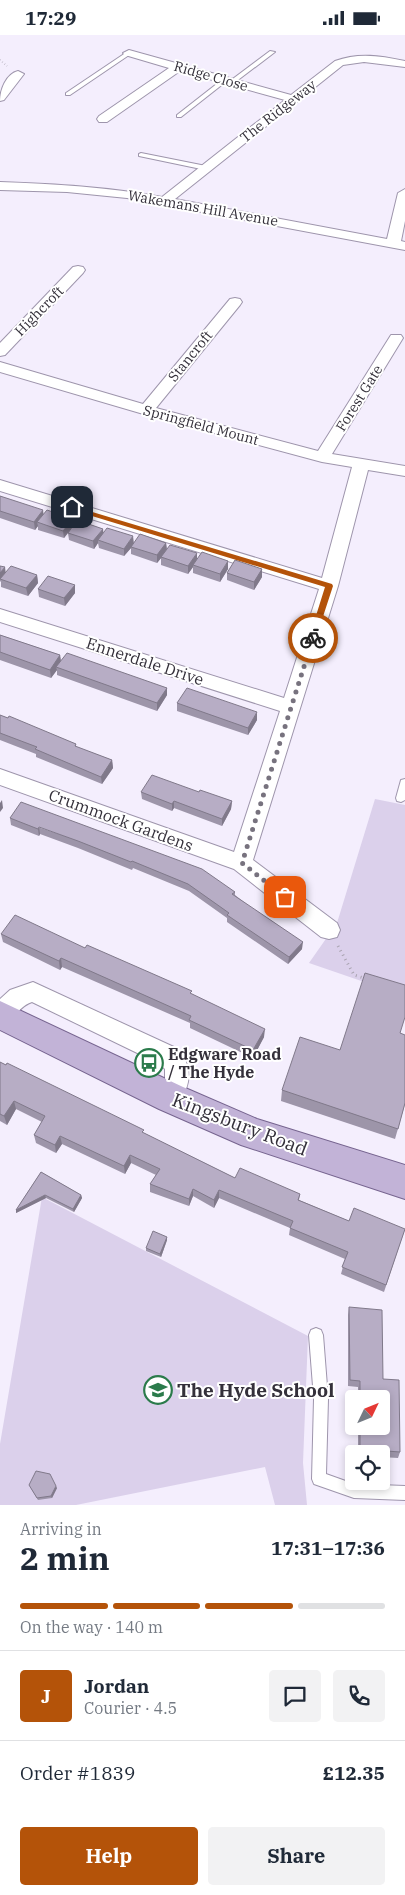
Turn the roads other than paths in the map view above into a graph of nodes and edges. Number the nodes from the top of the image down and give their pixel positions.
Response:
1 (129, 53) joint
2 (272, 53) dead end
3 (405, 64) edge
4 (178, 67) junction
5 (18, 74) dead end
6 (229, 81) junction
7 (68, 94) dead end
8 (0, 97) edge
9 (293, 99) junction
10 (179, 116) dead end
11 (104, 119) dead end
12 (141, 155) dead end
13 (206, 167) junction
14 (0, 186) edge
15 (405, 193) edge
16 (166, 201) junction
17 (399, 245) edge
18 (78, 270) dead end
19 (235, 302) dead end
20 (396, 338) dead end
21 (0, 351) edge
22 (0, 367) edge
23 (146, 410) junction
24 (322, 457) junction
25 (361, 464) junction
26 (405, 471) edge
27 (0, 485) edge
28 (329, 586) junction
29 (0, 615) edge
30 (290, 707) junction
31 (0, 777) edge
32 (405, 783) edge
33 (401, 798) dead end
34 (242, 863) junction
35 (329, 931) road end
36 (0, 1015) edge
37 (405, 1182) edge
38 (316, 1335) dead end
39 (405, 1493) edge

1 - 4 street, Ridge Close
1 - 7 lane
2 - 6 lane
3 - 9 street, The Ridgeway
4 - 6 street, Ridge Close
4 - 11 street
5 - 8 street
6 - 9 street, Ridge Close
6 - 10 lane
9 - 13 street, The Ridgeway
12 - 13 lane
13 - 16 street, The Ridgeway
14 - 16 street, Wakemans Hill Avenue
15 - 17 street
16 - 17 street, Wakemans Hill Avenue
18 - 21 street, Highcroft
19 - 23 street, Stancroft
20 - 24 street, Forest Gate
22 - 23 street, Springfield Mount
23 - 24 street, Springfield Mount
24 - 25 street, Springfield Mount
25 - 26 street, Springfield Mount
25 - 28 street
27 - 28 street
28 - 30 street
29 - 30 street, Ennerdale Drive
30 - 34 street
31 - 34 street, Crummock Gardens
32 - 33 lane
34 - 35 street, Crummock Gardens
36 - 37 main road, Kingsbury Road
38 - 39 lane

